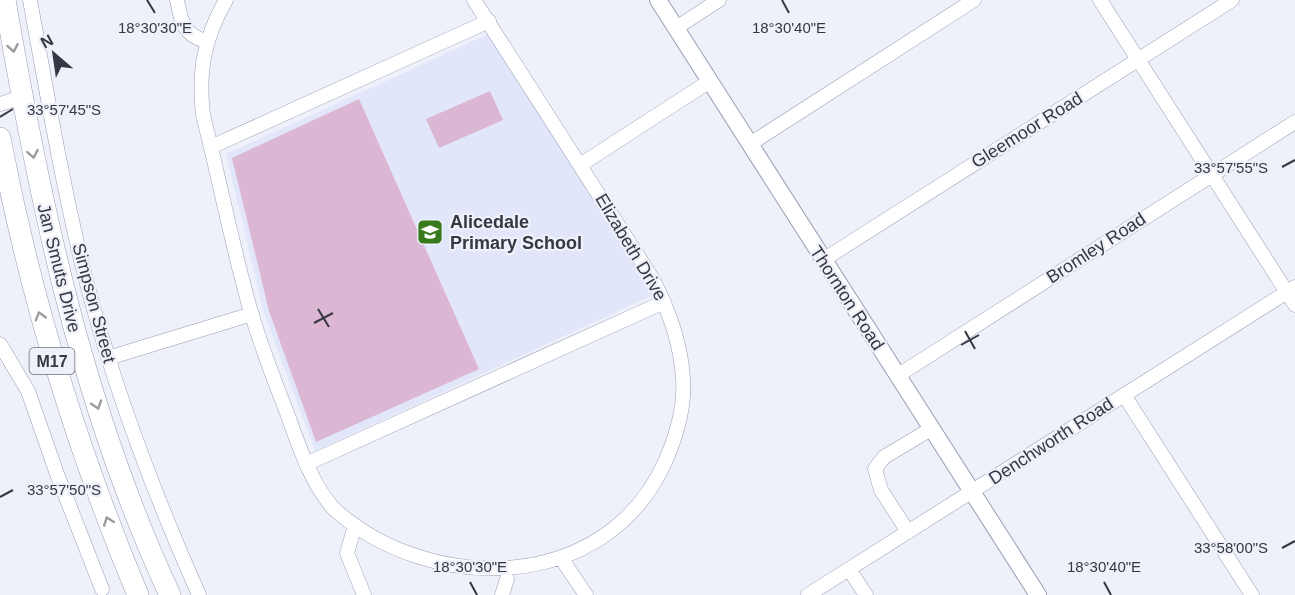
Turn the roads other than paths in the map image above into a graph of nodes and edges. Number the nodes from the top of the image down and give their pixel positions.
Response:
1 (5, 0) edge
2 (30, 0) edge
3 (177, 0) edge
4 (226, 0) edge
5 (474, 0) edge
6 (658, 0) edge
7 (719, 0) edge
8 (974, 0) edge
9 (1100, 0) edge
10 (1232, 0) edge
11 (489, 21) junction
12 (676, 28) junction
13 (206, 41) junction
14 (1138, 60) junction
15 (710, 81) junction
16 (22, 97) junction
17 (0, 104) edge
18 (1295, 122) edge
19 (0, 138) edge
20 (750, 144) junction
21 (211, 147) junction
22 (580, 165) junction
23 (1212, 174) junction
24 (823, 260) junction
25 (1291, 289) edge
26 (664, 302) junction
27 (1295, 305) edge
28 (252, 314) junction
29 (0, 344) edge
30 (108, 358) junction
31 (897, 376) junction
32 (1124, 395) junction
33 (931, 429) junction
34 (306, 464) junction
35 (972, 492) junction
36 (354, 529) junction
37 (908, 532) junction
38 (566, 564) junction
39 (849, 569) junction
40 (507, 579) junction
41 (102, 589) dead end
42 (166, 594) edge
43 (138, 595) edge
44 (199, 595) edge
45 (364, 595) edge
46 (502, 595) edge
47 (586, 595) edge
48 (808, 595) edge
49 (866, 595) edge
50 (1038, 595) edge
51 (1251, 595) edge

1 -> 16 main road, Jan Smuts Drive / M17
2 - 30 street, Simpson Street
3 - 13 street
4 - 13 street, Elizabeth Drive
5 - 11 street, Elizabeth Drive
6 - 12 street, Thornton Road
7 - 12 street
8 - 20 street
9 - 14 street
10 - 14 street, Gleemoor Road
11 - 21 street
11 - 22 street, Elizabeth Drive
12 - 15 street, Thornton Road
13 - 21 street, Elizabeth Drive
14 - 23 street
14 - 24 street, Gleemoor Road
15 - 20 street, Thornton Road
15 - 22 street
16 - 17 street
16 -> 42 main road, Jan Smuts Drive / M17
18 - 23 street, Bromley Road
43 -> 19 main road, Jan Smuts Drive / M17
20 - 24 street, Thornton Road
21 - 28 street, Elizabeth Drive
22 - 26 street, Elizabeth Drive
23 - 25 street
23 - 31 street, Bromley Road
24 - 31 street, Thornton Road
25 - 27 street
25 - 32 street, Denchworth Road
26 - 34 street
26 - 38 street, Elizabeth Drive
28 - 30 street
28 - 34 street, Elizabeth Drive
29 - 41 street
30 - 44 street, Simpson Street
31 - 33 street, Thornton Road
32 - 35 street, Denchworth Road
32 - 51 street
33 - 35 street, Thornton Road
33 - 37 street
34 - 36 street, Elizabeth Drive
35 - 37 street, Denchworth Road
35 - 50 street, Thornton Road
36 - 40 street, Elizabeth Drive
36 - 45 street
37 - 39 street, Denchworth Road
38 - 40 street, Elizabeth Drive
38 - 47 street
39 - 48 street, Denchworth Road
39 - 49 street
40 - 46 street

